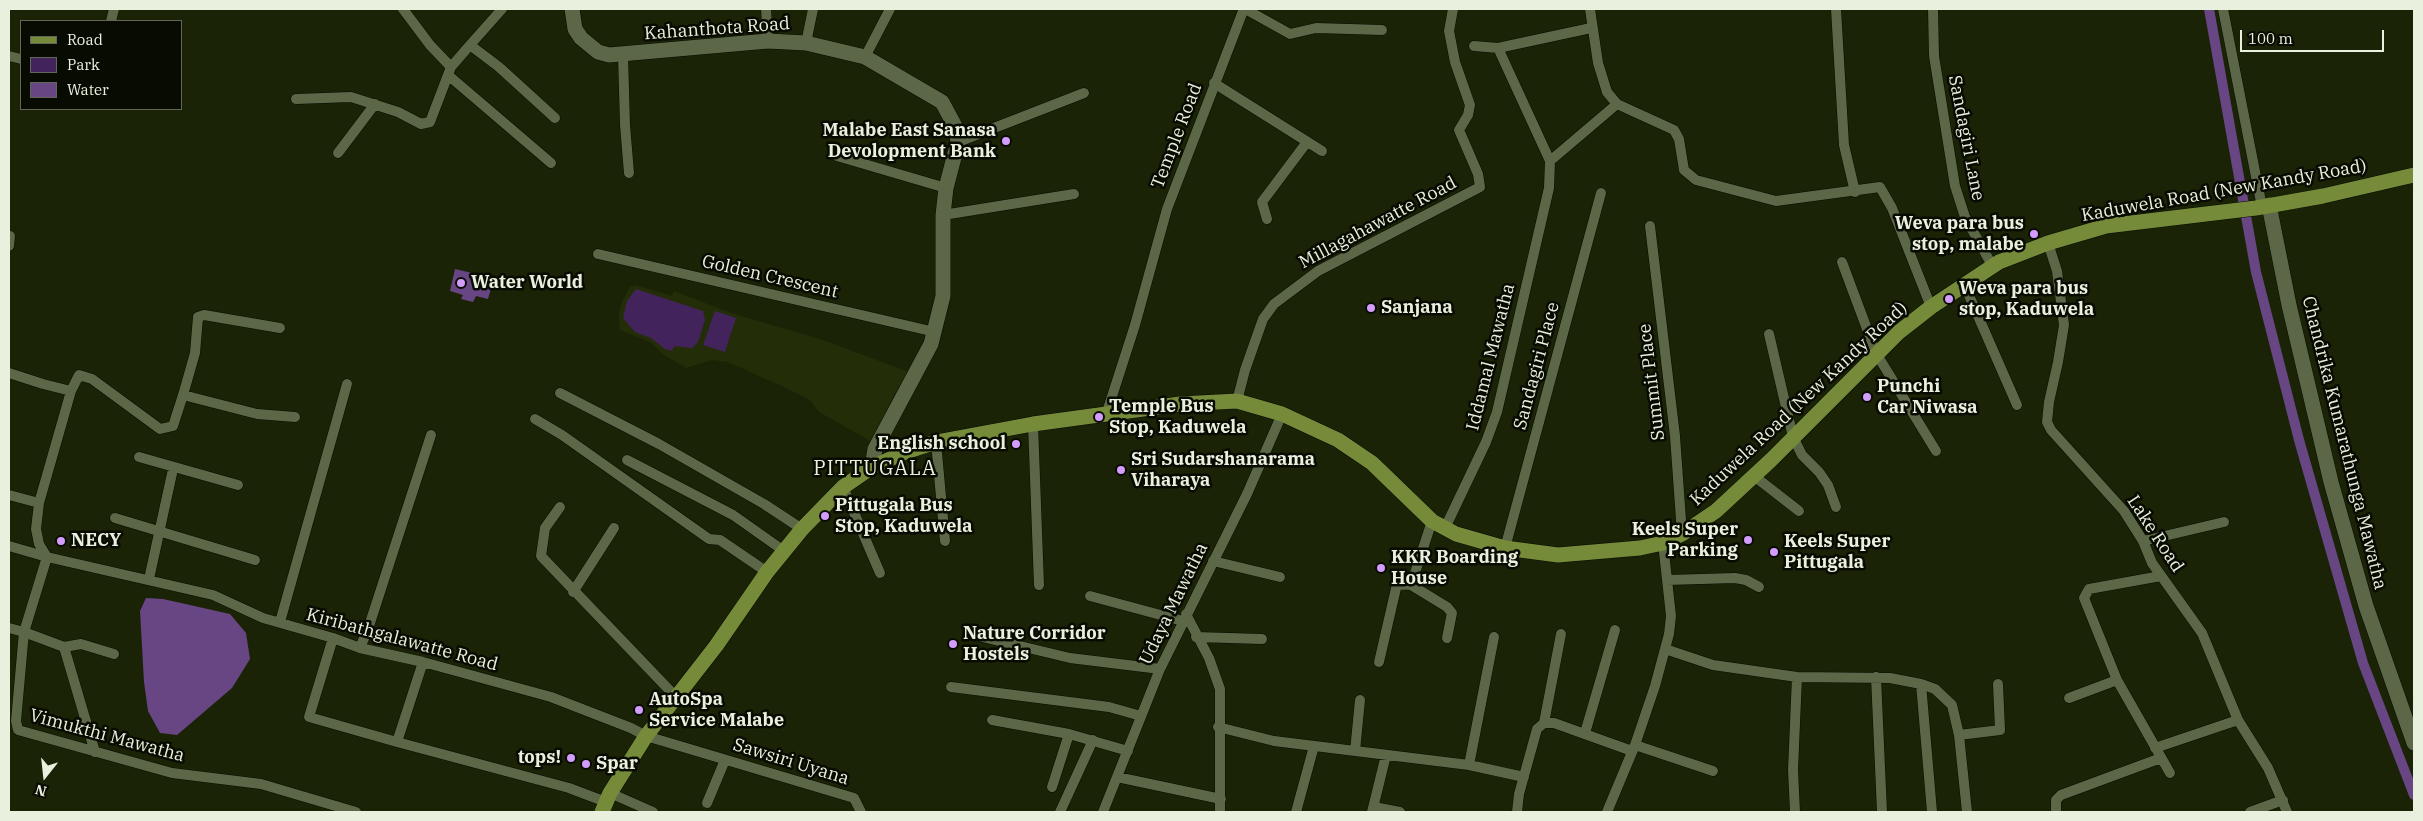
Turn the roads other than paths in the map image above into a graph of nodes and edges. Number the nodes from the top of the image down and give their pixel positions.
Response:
1 (403, 9) edge
2 (502, 9) edge
3 (572, 9) edge
4 (766, 9) edge
5 (813, 9) edge
6 (890, 9) edge
7 (1454, 9) edge
8 (1590, 9) edge
9 (1836, 9) edge
10 (1933, 9) edge
11 (2223, 9) edge
12 (1592, 28) junction
13 (1382, 30) dead end
14 (768, 41) junction
15 (806, 43) junction
16 (470, 45) junction
17 (1474, 46) dead end
18 (1498, 48) junction
19 (623, 55) junction
20 (865, 57) junction
21 (450, 71) junction
22 (1214, 83) junction
23 (1084, 92) dead end
24 (296, 99) dead end
25 (375, 104) junction
26 (1617, 104) junction
27 (555, 118) dead end
28 (958, 142) junction
29 (1307, 142) junction
30 (1322, 151) dead end
31 (338, 153) dead end
32 (837, 156) dead end
33 (1550, 161) junction
34 (551, 163) dead end
35 (629, 173) dead end
36 (2414, 175) edge
37 (946, 188) junction
38 (1855, 192) junction
39 (1601, 193) dead end
40 (1074, 194) dead end
41 (2262, 207) junction
42 (943, 215) junction
43 (1267, 218) dead end
44 (1650, 226) dead end
45 (2048, 243) junction
46 (598, 254) dead end
47 (1842, 262) dead end
48 (1993, 267) junction
49 (1964, 284) junction
50 (1931, 307) junction
51 (280, 328) dead end
52 (935, 332) junction
53 (1769, 334) dead end
54 (1876, 353) junction
55 (9, 373) edge
56 (347, 384) dead end
57 (71, 391) junction
58 (560, 393) dead end
59 (183, 395) junction
60 (1237, 401) junction
61 (2017, 404) dead end
62 (1282, 414) junction
63 (1106, 415) junction
64 (295, 418) dead end
65 (535, 419) dead end
66 (1032, 424) junction
67 (431, 435) dead end
68 (1793, 437) junction
69 (936, 442) junction
70 (1936, 451) dead end
71 (139, 457) dead end
72 (627, 460) dead end
73 (872, 467) junction
74 (173, 468) junction
75 (1754, 476) junction
76 (238, 486) dead end
77 (843, 487) junction
78 (9, 495) edge
79 (39, 503) junction
80 (560, 507) dead end
81 (1836, 507) dead end
82 (1799, 511) dead end
83 (115, 518) dead end
84 (2224, 522) dead end
85 (1438, 525) junction
86 (614, 528) dead end
87 (802, 529) junction
88 (159, 531) junction
89 (1682, 534) junction
90 (945, 540) dead end
91 (2143, 541) junction
92 (1663, 543) junction
93 (9, 546) edge
94 (1505, 548) junction
95 (784, 550) junction
96 (47, 557) junction
97 (255, 560) dead end
98 (1212, 561) junction
99 (767, 572) junction
100 (880, 573) dead end
101 (2161, 576) junction
102 (1280, 577) dead end
103 (149, 579) junction
104 (1667, 580) junction
105 (1039, 585) dead end
106 (1411, 585) junction
107 (1759, 587) dead end
108 (573, 592) junction
109 (1090, 596) dead end
110 (1184, 617) junction
111 (280, 622) junction
112 (9, 628) edge
113 (1614, 630) dead end
114 (24, 632) junction
115 (970, 634) dead end
116 (1561, 634) dead end
117 (1196, 637) junction
118 (1494, 637) dead end
119 (333, 638) junction
120 (1447, 638) dead end
121 (1262, 639) dead end
122 (64, 647) junction
123 (360, 648) junction
124 (1665, 649) junction
125 (114, 654) dead end
126 (423, 662) junction
127 (1379, 662) dead end
128 (1160, 669) junction
129 (1797, 677) junction
130 (1876, 678) junction
131 (2117, 680) junction
132 (1921, 684) junction
133 (1998, 684) dead end
134 (952, 687) dead end
135 (14, 689) edge
136 (676, 697) junction
137 (2069, 698) dead end
138 (1360, 700) dead end
139 (1141, 716) junction
140 (992, 720) dead end
141 (2238, 720) junction
142 (1544, 723) junction
143 (1218, 727) junction
144 (1585, 733) junction
145 (1069, 734) junction
146 (1959, 735) junction
147 (646, 736) junction
148 (1094, 740) junction
149 (397, 742) junction
150 (2414, 743) edge
151 (1314, 746) junction
152 (1634, 748) junction
153 (2155, 748) junction
154 (1128, 751) junction
155 (1356, 751) junction
156 (95, 752) junction
157 (1386, 755) junction
158 (2161, 758) junction
159 (725, 760) junction
160 (1469, 765) junction
161 (1713, 771) dead end
162 (2170, 773) dead end
163 (1117, 777) junction
164 (1524, 777) junction
165 (1052, 787) dead end
166 (1221, 799) junction
167 (2283, 800) junction
168 (606, 802) edge
169 (707, 802) dead end
170 (1373, 809) edge
171 (356, 812) edge
172 (653, 812) edge
173 (861, 812) edge
174 (1060, 812) edge
175 (1103, 812) edge
176 (1220, 812) edge
177 (1296, 812) edge
178 (1400, 812) edge
179 (1517, 812) edge
180 (1607, 812) edge
181 (1795, 812) edge
182 (1882, 812) edge
183 (1932, 812) edge
184 (1967, 812) edge
185 (2056, 812) edge
186 (2250, 812) edge
187 (2287, 812) edge

1 - 21 street
2 - 16 street
3 - 19 main road, Kahanthota Road
4 - 14 street
5 - 15 street
6 - 20 street
7 - 60 street, Millagahawatte Road
8 - 12 street
9 - 38 street
10 - 48 street, Sandagiri Lane
11 - 41 street
12 - 18 street
12 - 26 street
13 - 22 street, Temple Road
14 - 15 main road, Kahanthota Road
14 - 19 main road, Kahanthota Road
15 - 20 main road, Kahanthota Road
16 - 21 street
16 - 27 street
17 - 18 street
18 - 33 street
19 - 35 street
20 - 28 main road, Kahanthota Road
21 - 25 street
21 - 34 street
22 - 29 street
22 - 63 street, Temple Road
23 - 28 street
24 - 25 street
25 - 31 street
26 - 33 street
26 - 38 street
28 - 37 main road
29 - 30 street
29 - 43 street
32 - 37 street
33 - 85 street, Iddamal Mawatha
36 - 41 main road, Kaduwela Road (New Kandy Road)
37 - 42 main road
38 - 50 street
39 - 94 street, Sandagiri Place
40 - 42 street
41 - 45 main road, Kaduwela Road (New Kandy Road)
41 - 150 main road, Chandrika Kumarathunga Mawatha
42 - 52 main road
44 - 89 street, Summit Place
45 - 48 main road, Kaduwela Road (New Kandy Road)
45 - 91 street, Lake Road
46 - 52 street, Golden Crescent
47 - 54 street
48 - 49 main road, Kaduwela Road (New Kandy Road)
49 - 50 main road, Kaduwela Road (New Kandy Road)
49 - 61 street
50 - 54 main road, Kaduwela Road (New Kandy Road)
51 - 59 street
52 - 73 main road
53 - 68 street
54 - 68 main road, Kaduwela Road (New Kandy Road)
54 - 70 street
55 - 57 street
56 - 111 street
57 - 59 street
57 - 79 street
58 - 87 street
59 - 64 street
60 - 62 main road, Kaduwela Road (New Kandy Road)
60 - 63 main road, Kaduwela Road (New Kandy Road)
62 - 85 main road, Kaduwela Road (New Kandy Road)
62 - 98 street, Udaya Mawatha
63 - 66 main road, Kaduwela Road (New Kandy Road)
65 - 99 street
66 - 69 main road, Kaduwela Road (New Kandy Road)
66 - 105 street
67 - 123 street
68 - 75 main road, Kaduwela Road (New Kandy Road)
68 - 81 street
69 - 73 main road, Kaduwela Road (New Kandy Road)
69 - 90 street
71 - 74 street
72 - 95 street
73 - 77 main road, Kaduwela Road (New Kandy Road)
74 - 76 street
74 - 88 street
75 - 82 street
75 - 89 main road, Kaduwela Road (New Kandy Road)
77 - 87 main road, Kaduwela Road (New Kandy Road)
77 - 100 street
78 - 79 street
79 - 96 street
80 - 108 street
83 - 88 street
84 - 91 street
85 - 94 main road, Kaduwela Road (New Kandy Road)
85 - 106 street, Iddamal Mawatha
86 - 108 street
87 - 95 main road, Kaduwela Road (New Kandy Road)
88 - 97 street
88 - 103 street
89 - 92 main road, Kaduwela Road (New Kandy Road)
91 - 101 street, Lake Road
92 - 94 main road, Kaduwela Road (New Kandy Road)
92 - 104 street
93 - 96 street, Kiribathgalawatte Road
95 - 99 main road, Kaduwela Road (New Kandy Road)
96 - 103 street, Kiribathgalawatte Road
96 - 114 street, Vimukthi Mawatha
98 - 102 street
98 - 110 street, Udaya Mawatha
99 - 136 main road, Kaduwela Road (New Kandy Road)
101 - 131 street
101 - 141 street, Lake Road
103 - 111 street, Kiribathgalawatte Road
104 - 107 street
104 - 124 street
106 - 120 street
106 - 127 street
108 - 136 street
109 - 110 street
110 - 117 street
110 - 128 street, Udaya Mawatha
111 - 119 street, Kiribathgalawatte Road
112 - 114 street
113 - 144 street
114 - 122 street
114 - 135 street, Vimukthi Mawatha
115 - 128 street
116 - 142 street
117 - 121 street
117 - 143 street
118 - 160 street
119 - 123 street, Kiribathgalawatte Road
119 - 149 street
122 - 125 street
122 - 156 street
123 - 126 street, Kiribathgalawatte Road
124 - 129 street
124 - 152 street
126 - 147 street, Kiribathgalawatte Road
126 - 149 street
128 - 139 street, Udaya Mawatha
129 - 130 street
129 - 181 street
130 - 132 street
130 - 182 street
131 - 137 street
131 - 153 street
132 - 146 street
132 - 183 street
133 - 146 street
134 - 139 street
135 - 156 street, Vimukthi Mawatha
136 - 147 main road, Kaduwela Road (New Kandy Road)
138 - 155 street
139 - 154 street, Udaya Mawatha
140 - 145 street
141 - 153 street
141 - 167 street, Lake Road
142 - 144 street
142 - 164 street
143 - 151 street
143 - 166 street
144 - 152 street
145 - 148 street
145 - 165 street
146 - 184 street
147 - 159 street, Sawsiri Uyana
147 - 168 main road, Kaduwela Road (New Kandy Road)
148 - 154 street
148 - 174 street
149 - 168 street
151 - 155 street
151 - 177 street
152 - 161 street
152 - 180 street
153 - 158 street
154 - 163 street, Udaya Mawatha
155 - 157 street
156 - 171 street, Vimukthi Mawatha
157 - 160 street
157 - 170 street
158 - 162 street
158 - 185 street
159 - 169 street
159 - 173 street, Sawsiri Uyana
160 - 164 street
163 - 166 street
163 - 175 street, Udaya Mawatha
164 - 179 street
166 - 176 street
167 - 186 street
167 - 187 street, Lake Road
168 - 172 street
170 - 178 street

